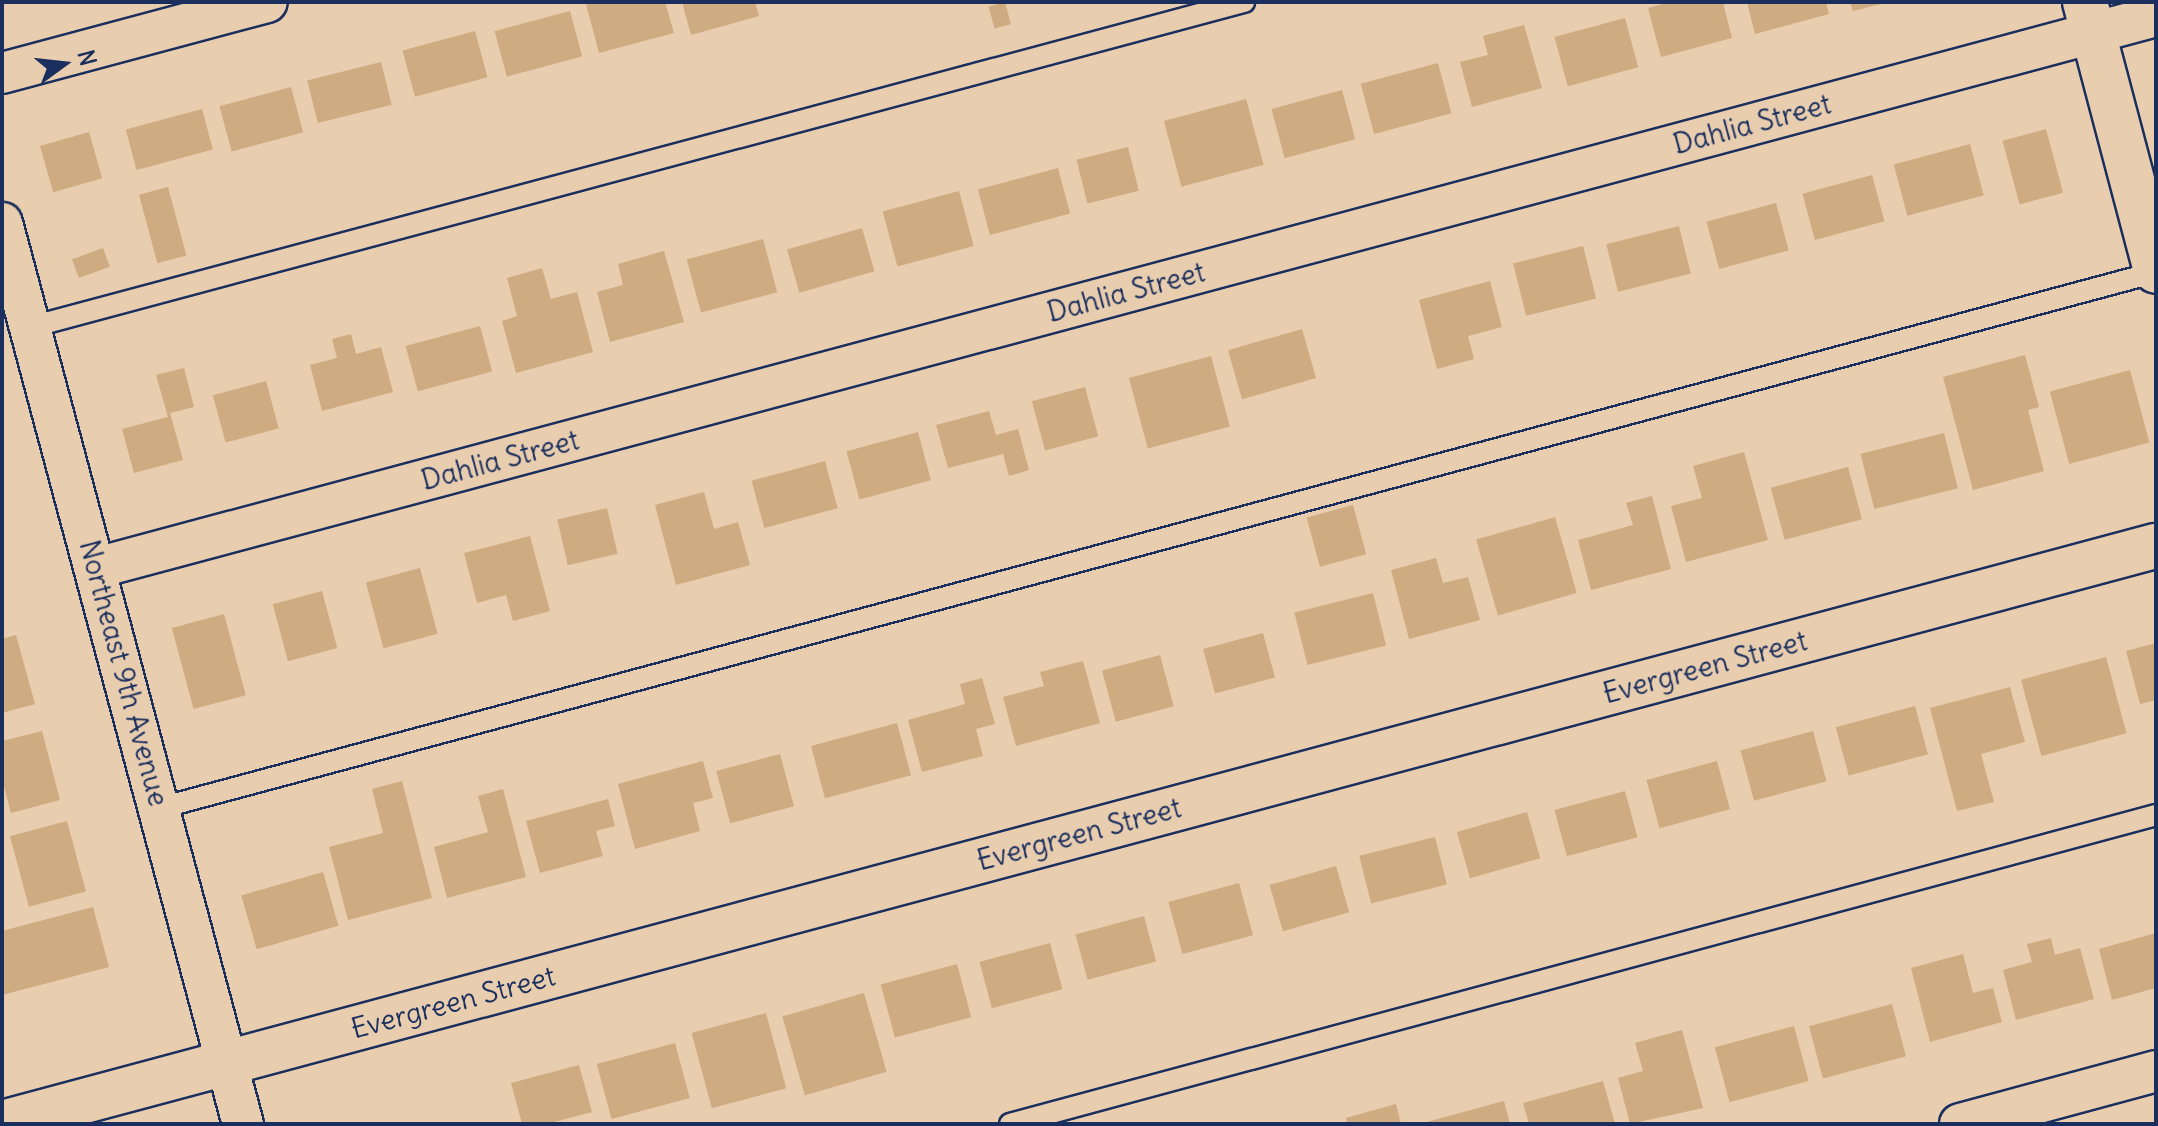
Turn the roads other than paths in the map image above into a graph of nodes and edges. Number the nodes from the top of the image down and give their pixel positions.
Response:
1 (267, 2) edge
2 (1244, 2) edge
3 (2156, 16) edge
4 (2089, 17) edge
5 (2, 73) edge
6 (2, 223) edge
7 (2156, 272) edge
8 (31, 327) junction
9 (2156, 546) edge
10 (96, 568) junction
11 (160, 808) junction
12 (2156, 815) edge
13 (227, 1063) junction
14 (2156, 1071) edge
15 (2, 1123) edge
16 (243, 1124) edge
17 (1010, 1124) edge
18 (1960, 1124) edge

1 - 5 street
2 - 8 lane
3 - 4 street, Dahlia Street
4 - 7 street
4 - 10 street, Dahlia Street
6 - 8 street, Northeast 9th Avenue
7 - 11 lane
8 - 10 street, Northeast 9th Avenue
9 - 13 street, Evergreen Street
10 - 11 street, Northeast 9th Avenue
11 - 13 street, Northeast 9th Avenue
12 - 17 lane
13 - 15 street, Evergreen Street
13 - 16 street, Northeast 9th Avenue
14 - 18 street

